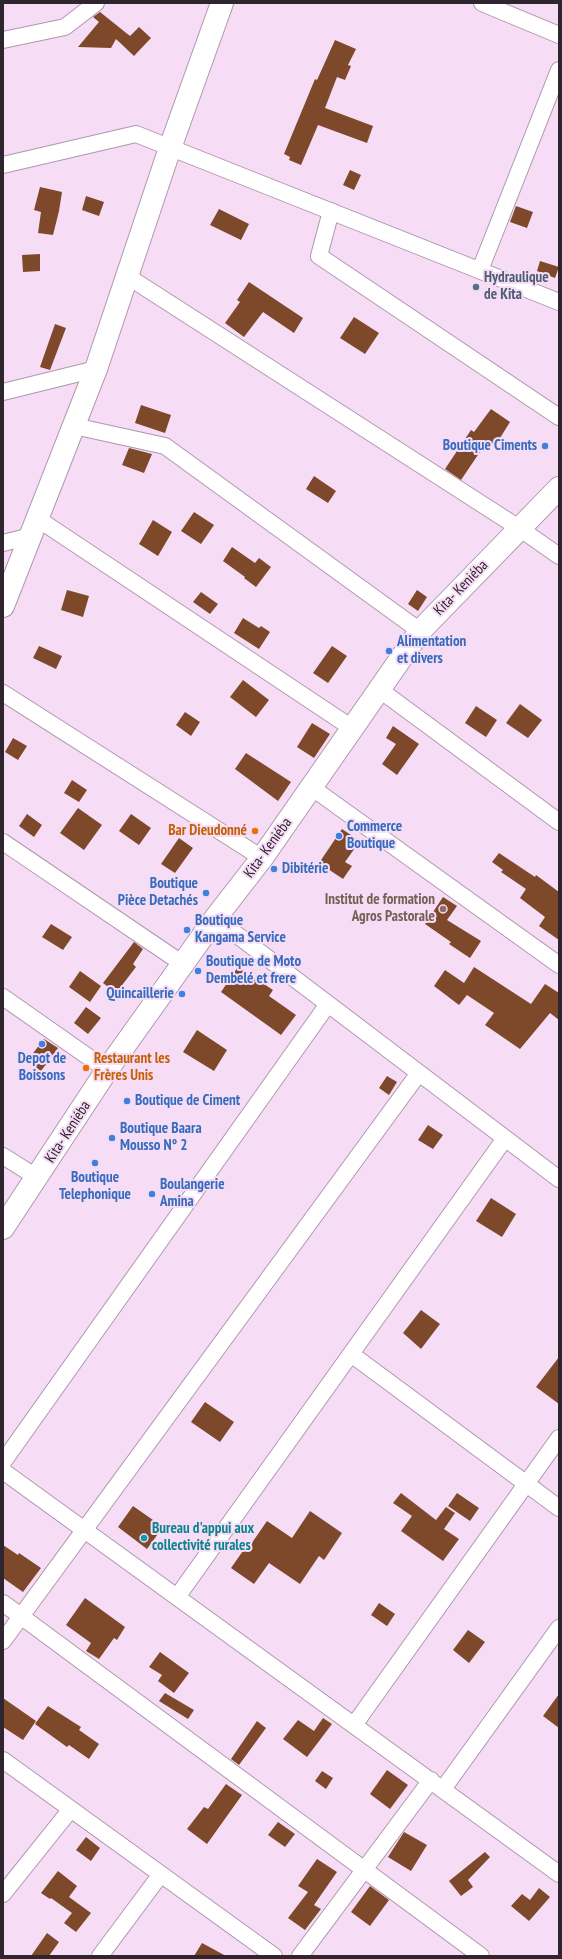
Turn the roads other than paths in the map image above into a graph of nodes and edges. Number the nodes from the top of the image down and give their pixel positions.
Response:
1 (96, 3) edge
2 (222, 3) edge
3 (482, 3) edge
4 (559, 35) edge
5 (3, 40) edge
6 (559, 70) edge
7 (170, 148) junction
8 (3, 165) edge
9 (331, 212) junction
10 (480, 270) junction
11 (127, 276) junction
12 (559, 302) edge
13 (96, 369) junction
14 (3, 392) edge
15 (559, 417) edge
16 (74, 426) junction
17 (559, 488) edge
18 (34, 527) junction
19 (519, 528) junction
20 (3, 543) edge
21 (559, 556) edge
22 (3, 606) edge
23 (420, 632) junction
24 (380, 690) junction
25 (3, 693) edge
26 (352, 728) junction
27 (311, 787) junction
28 (559, 822) edge
29 (3, 842) edge
30 (262, 858) junction
31 (216, 919) junction
32 (183, 964) junction
33 (559, 965) edge
34 (3, 997) edge
35 (328, 1004) junction
36 (107, 1070) junction
37 (419, 1073) junction
38 (501, 1144) dead end
39 (3, 1156) edge
40 (38, 1178) junction
41 (559, 1179) edge
42 (3, 1228) edge
43 (351, 1354) junction
44 (559, 1438) edge
45 (3, 1462) edge
46 (3, 1470) edge
47 (526, 1484) junction
48 (559, 1508) edge
49 (84, 1530) junction
50 (178, 1597) junction
51 (3, 1603) edge
52 (21, 1616) junction
53 (559, 1628) edge
54 (3, 1641) edge
55 (354, 1725) junction
56 (3, 1760) edge
57 (437, 1785) junction
58 (71, 1810) junction
59 (364, 1870) junction
60 (161, 1874) junction
61 (559, 1874) edge
62 (3, 1894) edge
63 (100, 1956) edge
64 (274, 1956) edge
65 (300, 1956) edge
66 (481, 1956) edge

1 - 5 street
2 - 7 main road
3 - 4 street
6 - 10 street
7 - 8 street
7 - 9 street
7 - 11 main road
9 - 10 street
9 - 15 street
10 - 12 street
11 - 13 main road
11 - 19 street
13 - 14 street
13 - 16 main road
16 - 18 main road
16 - 23 street
17 - 19 main road, Kita- Keniéba
18 - 20 street
18 - 22 main road
18 - 26 street
19 - 21 street
19 - 23 main road, Kita- Keniéba
23 - 24 main road, Kita- Keniéba
24 - 26 main road, Kita- Keniéba
24 - 28 street
25 - 30 street
26 - 27 main road, Kita- Keniéba
27 - 30 main road, Kita- Keniéba
27 - 33 street
29 - 32 street
30 - 31 main road, Kita- Keniéba
31 - 32 main road, Kita- Keniéba
31 - 35 street
32 - 36 main road, Kita- Keniéba
34 - 36 street
35 - 37 street
35 - 45 street
36 - 40 main road, Kita- Keniéba
37 - 41 street
37 - 49 street
38 - 43 street
39 - 40 street
40 - 42 main road, Kita- Keniéba
43 - 47 street
43 - 50 street
44 - 47 street
46 - 49 street
47 - 48 street
47 - 55 street
49 - 50 street
49 - 52 street
50 - 55 street
51 - 52 street
52 - 54 street
52 - 59 street
53 - 57 street
55 - 57 street
56 - 58 street
57 - 59 street
57 - 61 street
58 - 60 street
58 - 62 street
59 - 65 street
59 - 66 street
60 - 63 street
60 - 64 street

